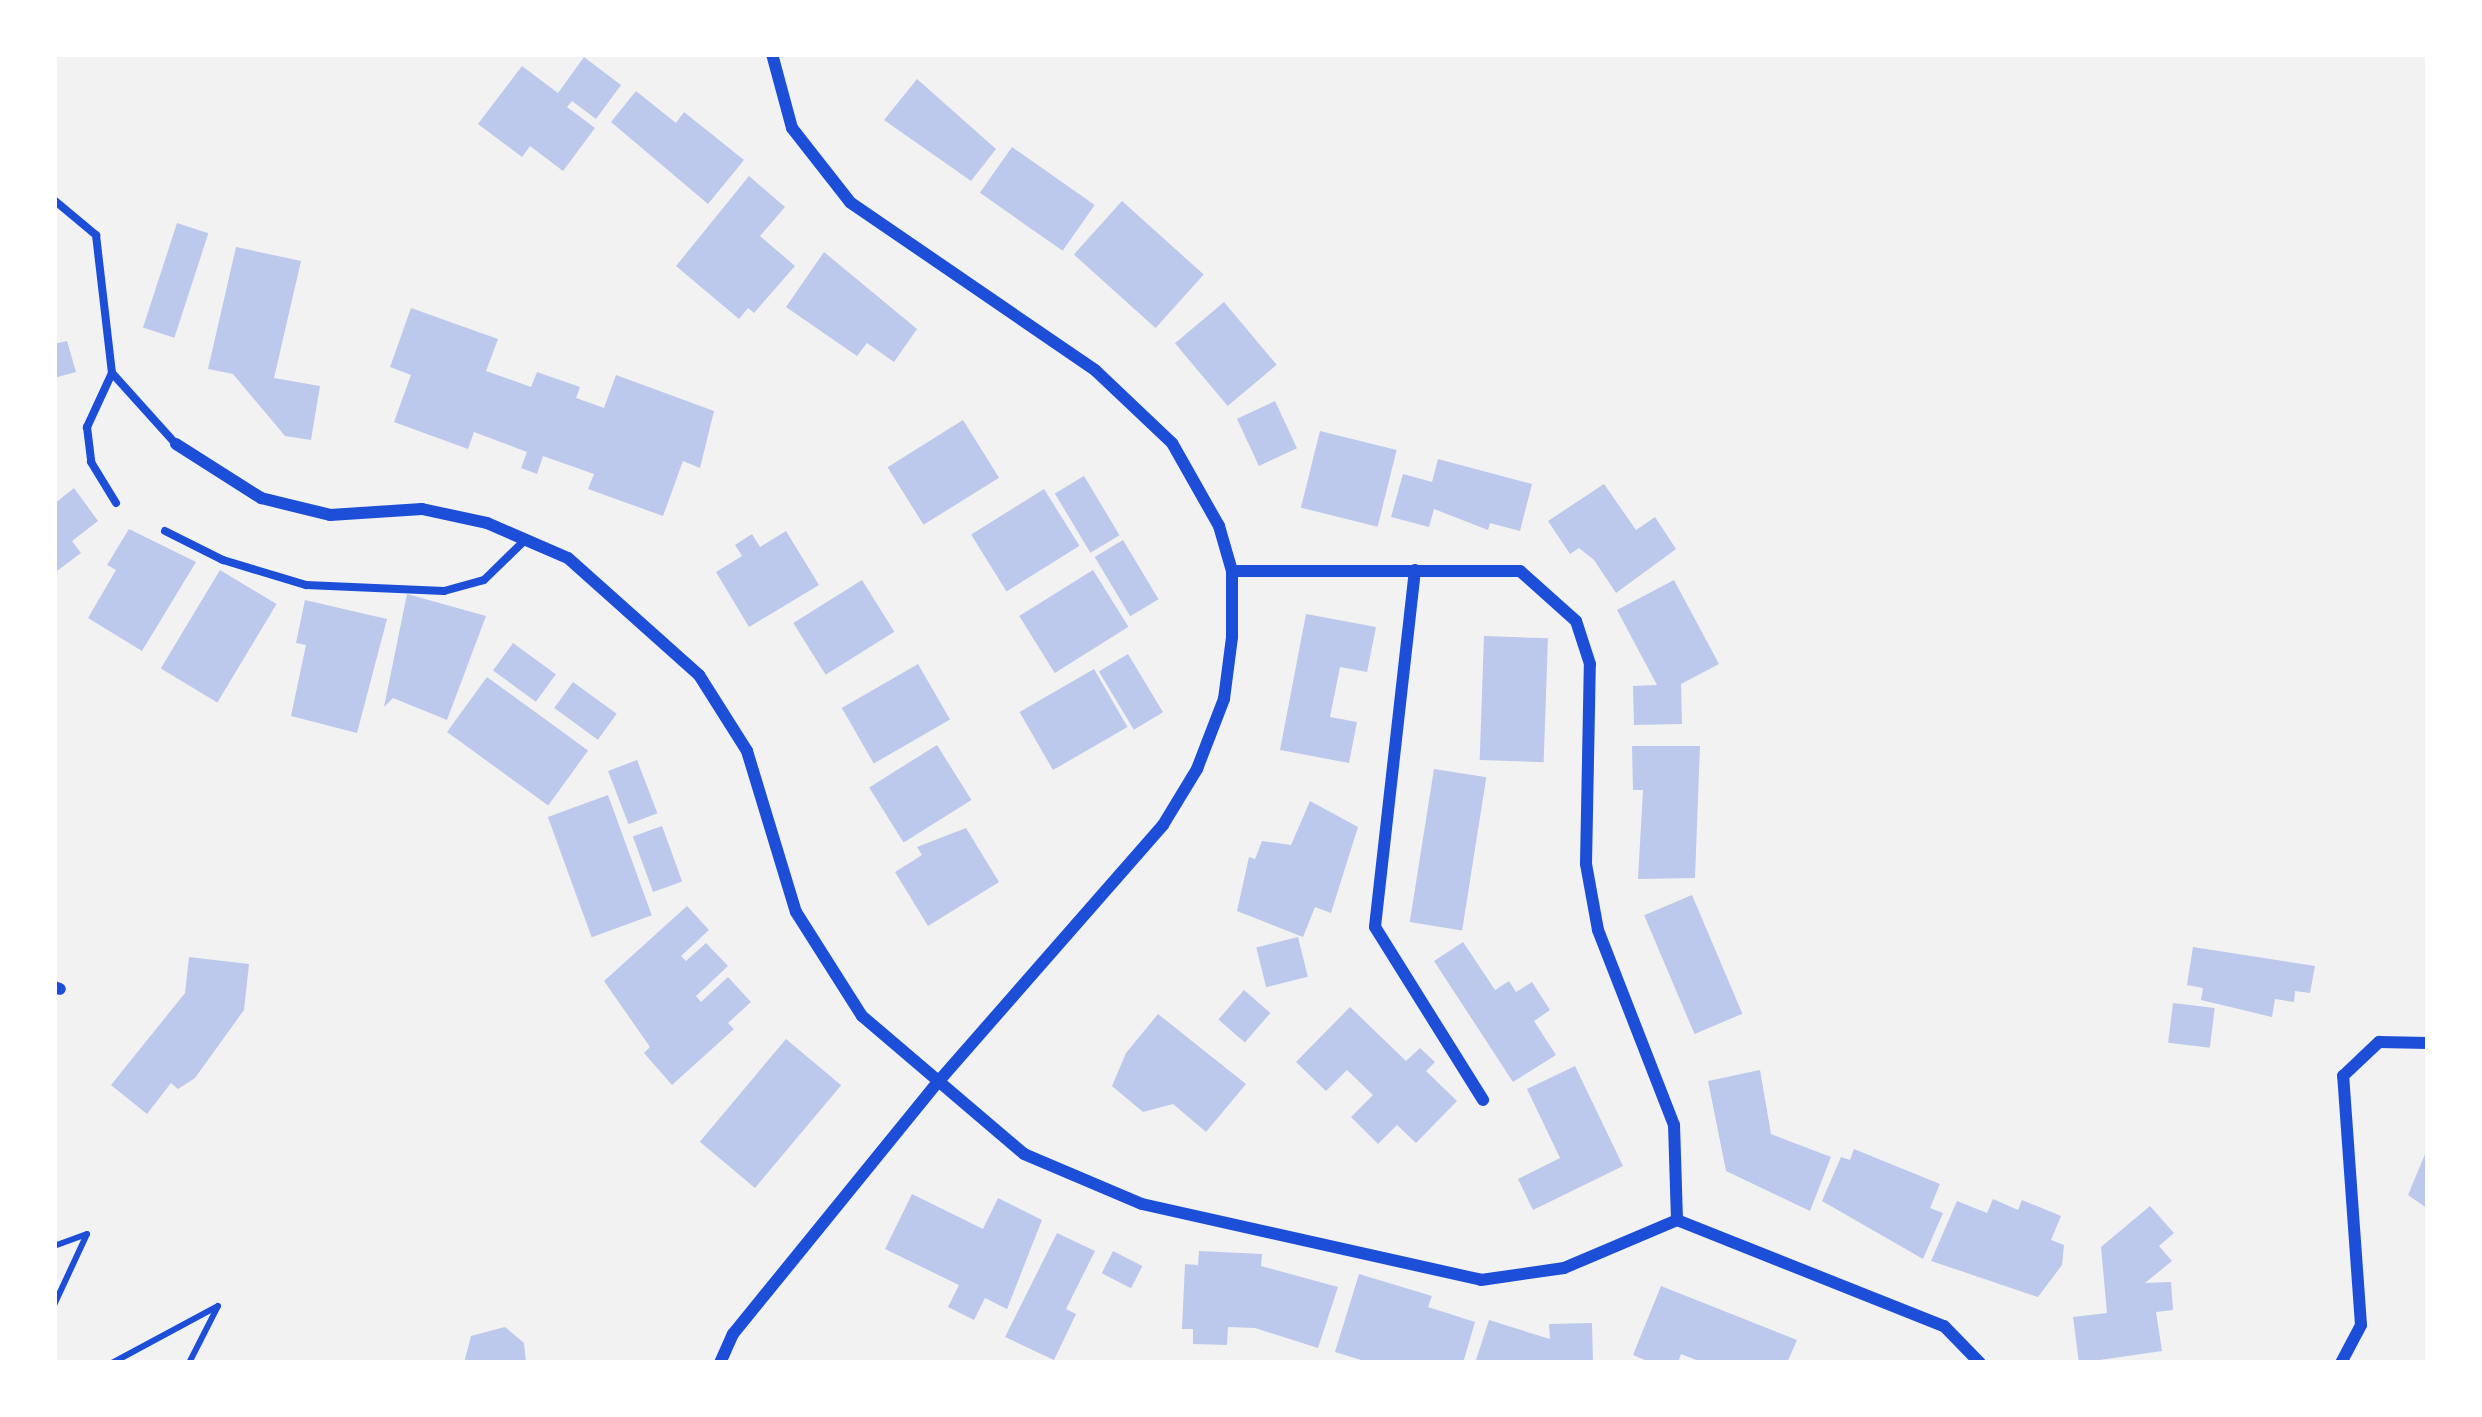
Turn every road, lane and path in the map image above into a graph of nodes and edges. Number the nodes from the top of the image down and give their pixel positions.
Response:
1 (772, 54) edge
2 (54, 200) edge
3 (112, 374) junction
4 (176, 444) joint
5 (116, 503) dead end
6 (165, 531) dead end
7 (527, 538) junction
8 (1415, 570) junction
9 (1232, 571) junction
10 (2428, 1043) edge
11 (938, 1082) junction
12 (1483, 1100) dead end
13 (1677, 1220) junction
14 (54, 1246) edge
15 (54, 1306) edge
16 (112, 1363) edge
17 (189, 1363) edge
18 (720, 1363) edge
19 (1980, 1363) edge
20 (2342, 1363) edge

1 - 9 street
2 - 3 lane
3 - 4 lane
3 - 5 lane
4 - 7 street
6 - 7 lane
7 - 11 street
8 - 9 street
8 - 12 street
8 - 13 street
9 - 11 street
10 - 20 street
11 - 13 street
11 - 18 street
13 - 19 street
14 - 15 path
16 - 17 path

